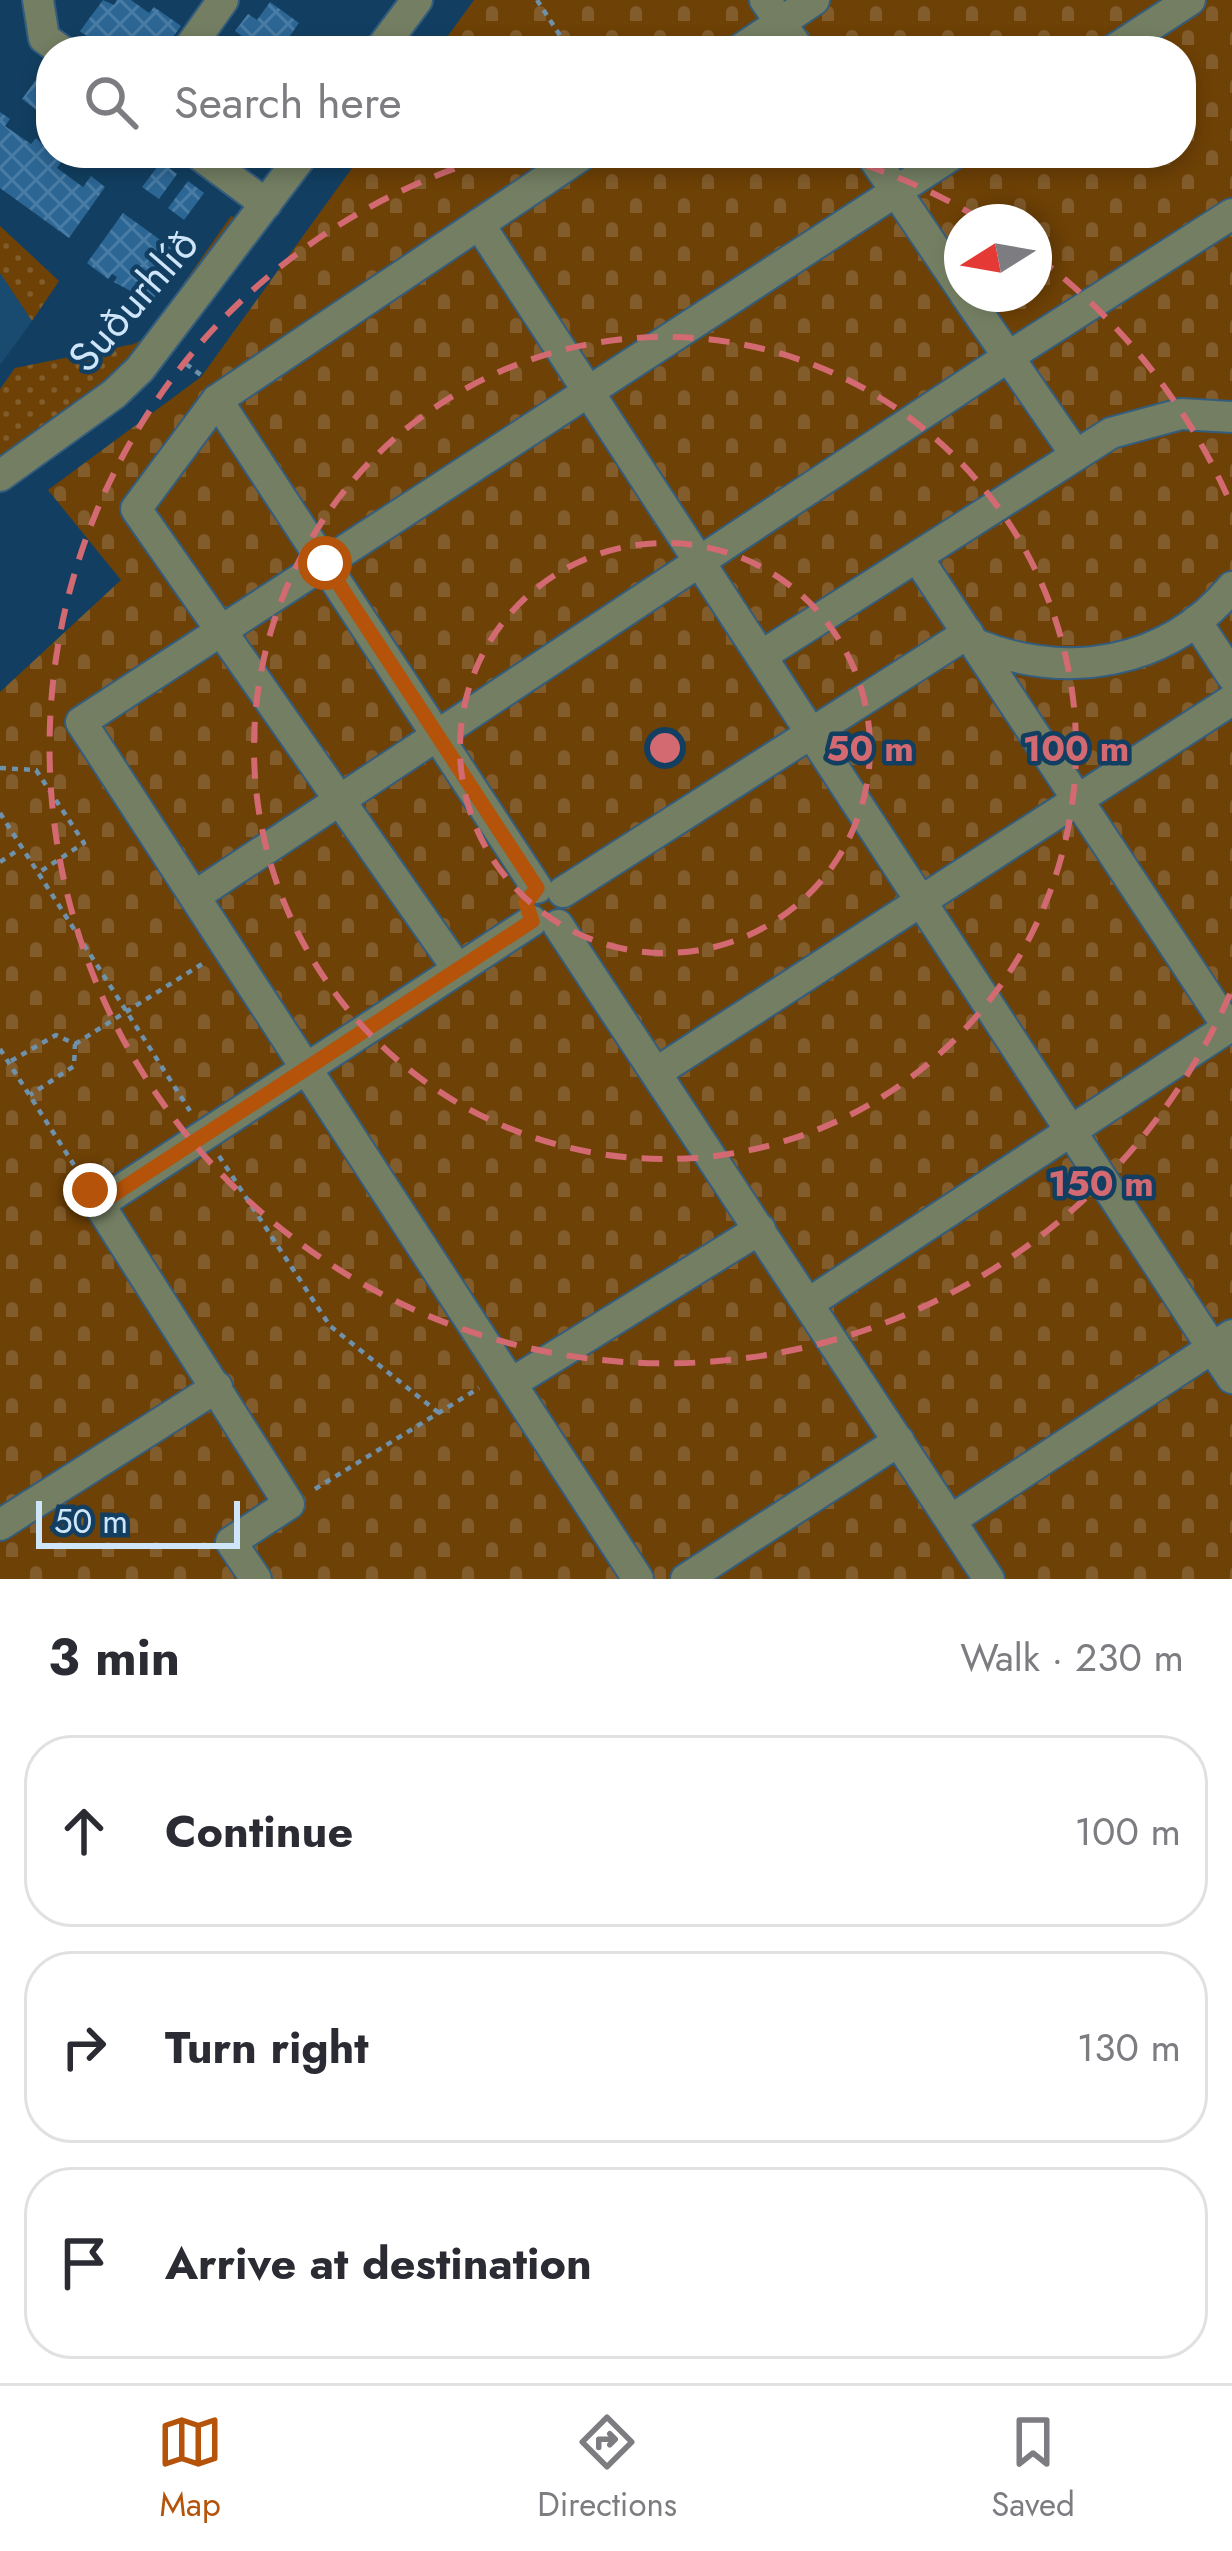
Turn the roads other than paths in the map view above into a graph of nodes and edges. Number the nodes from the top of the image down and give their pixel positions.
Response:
1 (38, 0) edge
2 (223, 0) edge
3 (417, 0) edge
4 (814, 0) edge
5 (1190, 0) edge
6 (773, 11) edge
7 (44, 36) edge
8 (198, 36) edge
9 (390, 36) edge
10 (750, 36) edge
11 (790, 36) edge
12 (1135, 36) edge
13 (217, 168) edge
14 (293, 168) edge
15 (563, 168) edge
16 (880, 168) edge
17 (932, 168) edge
18 (896, 192) junction
19 (266, 205) junction
20 (1232, 214) edge
21 (479, 224) junction
22 (944, 262) edge
23 (978, 312) edge
24 (1008, 357) junction
25 (589, 392) junction
26 (217, 400) junction
27 (1232, 417) edge
28 (1076, 455) junction
29 (0, 476) edge
30 (916, 557) junction
31 (325, 563) junction
32 (701, 563) junction
33 (1232, 587) edge
34 (1196, 621) junction
35 (221, 631) junction
36 (971, 639) junction
37 (761, 656) junction
38 (1232, 676) edge
39 (1232, 700) edge
40 (812, 733) junction
41 (436, 735) junction
42 (1078, 799) junction
43 (339, 800) junction
44 (550, 890) junction
45 (195, 896) junction
46 (921, 901) junction
47 (545, 923) junction
48 (457, 968) junction
49 (1230, 1026) edge
50 (308, 1066) junction
51 (657, 1072) junction
52 (1071, 1131) junction
53 (760, 1229) junction
54 (809, 1303) junction
55 (1222, 1342) edge
56 (508, 1378) junction
57 (1232, 1378) edge
58 (217, 1387) junction
59 (899, 1441) junction
60 (951, 1520) junction
61 (0, 1525) edge
62 (256, 1579) edge
63 (638, 1579) edge
64 (686, 1579) edge
65 (989, 1579) edge

1 - 7 street
2 - 8 street
3 - 9 street
4 - 6 street
5 - 12 street
6 - 10 street
6 - 11 street
13 - 19 street
14 - 19 street, Suðurhlíð
15 - 21 street
16 - 18 street
17 - 18 street
18 - 22 street
18 - 25 street
19 - 29 street, Suðurhlíð
20 - 24 street
21 - 25 street
21 - 26 street
23 - 24 street
24 - 28 street
24 - 32 street
25 - 31 street
25 - 32 street
26 - 31 street
26 - 35 street
27 - 28 street
28 - 30 street
30 - 36 street
30 - 37 street
31 - 35 street
31 - 41 street
32 - 37 street
32 - 41 street
33 - 34 street
34 - 36 street
34 - 38 street
35 - 43 street
35 - 45 street
36 - 40 street
36 - 42 street
37 - 40 street
39 - 42 street
40 - 44 street
40 - 46 street
41 - 43 street
41 - 44 street
42 - 46 street
42 - 49 street
43 - 45 street
43 - 48 street
44 - 47 street
45 - 50 street
46 - 51 street
46 - 52 street
47 - 48 street
47 - 51 street
48 - 50 street
49 - 52 street
50 - 56 street
50 - 58 street
51 - 53 street
52 - 54 street
52 - 55 street
53 - 54 street
53 - 56 street
54 - 59 street
55 - 57 street
55 - 60 street
56 - 63 street
58 - 61 street
58 - 62 street
59 - 60 street
59 - 64 street
60 - 65 street

